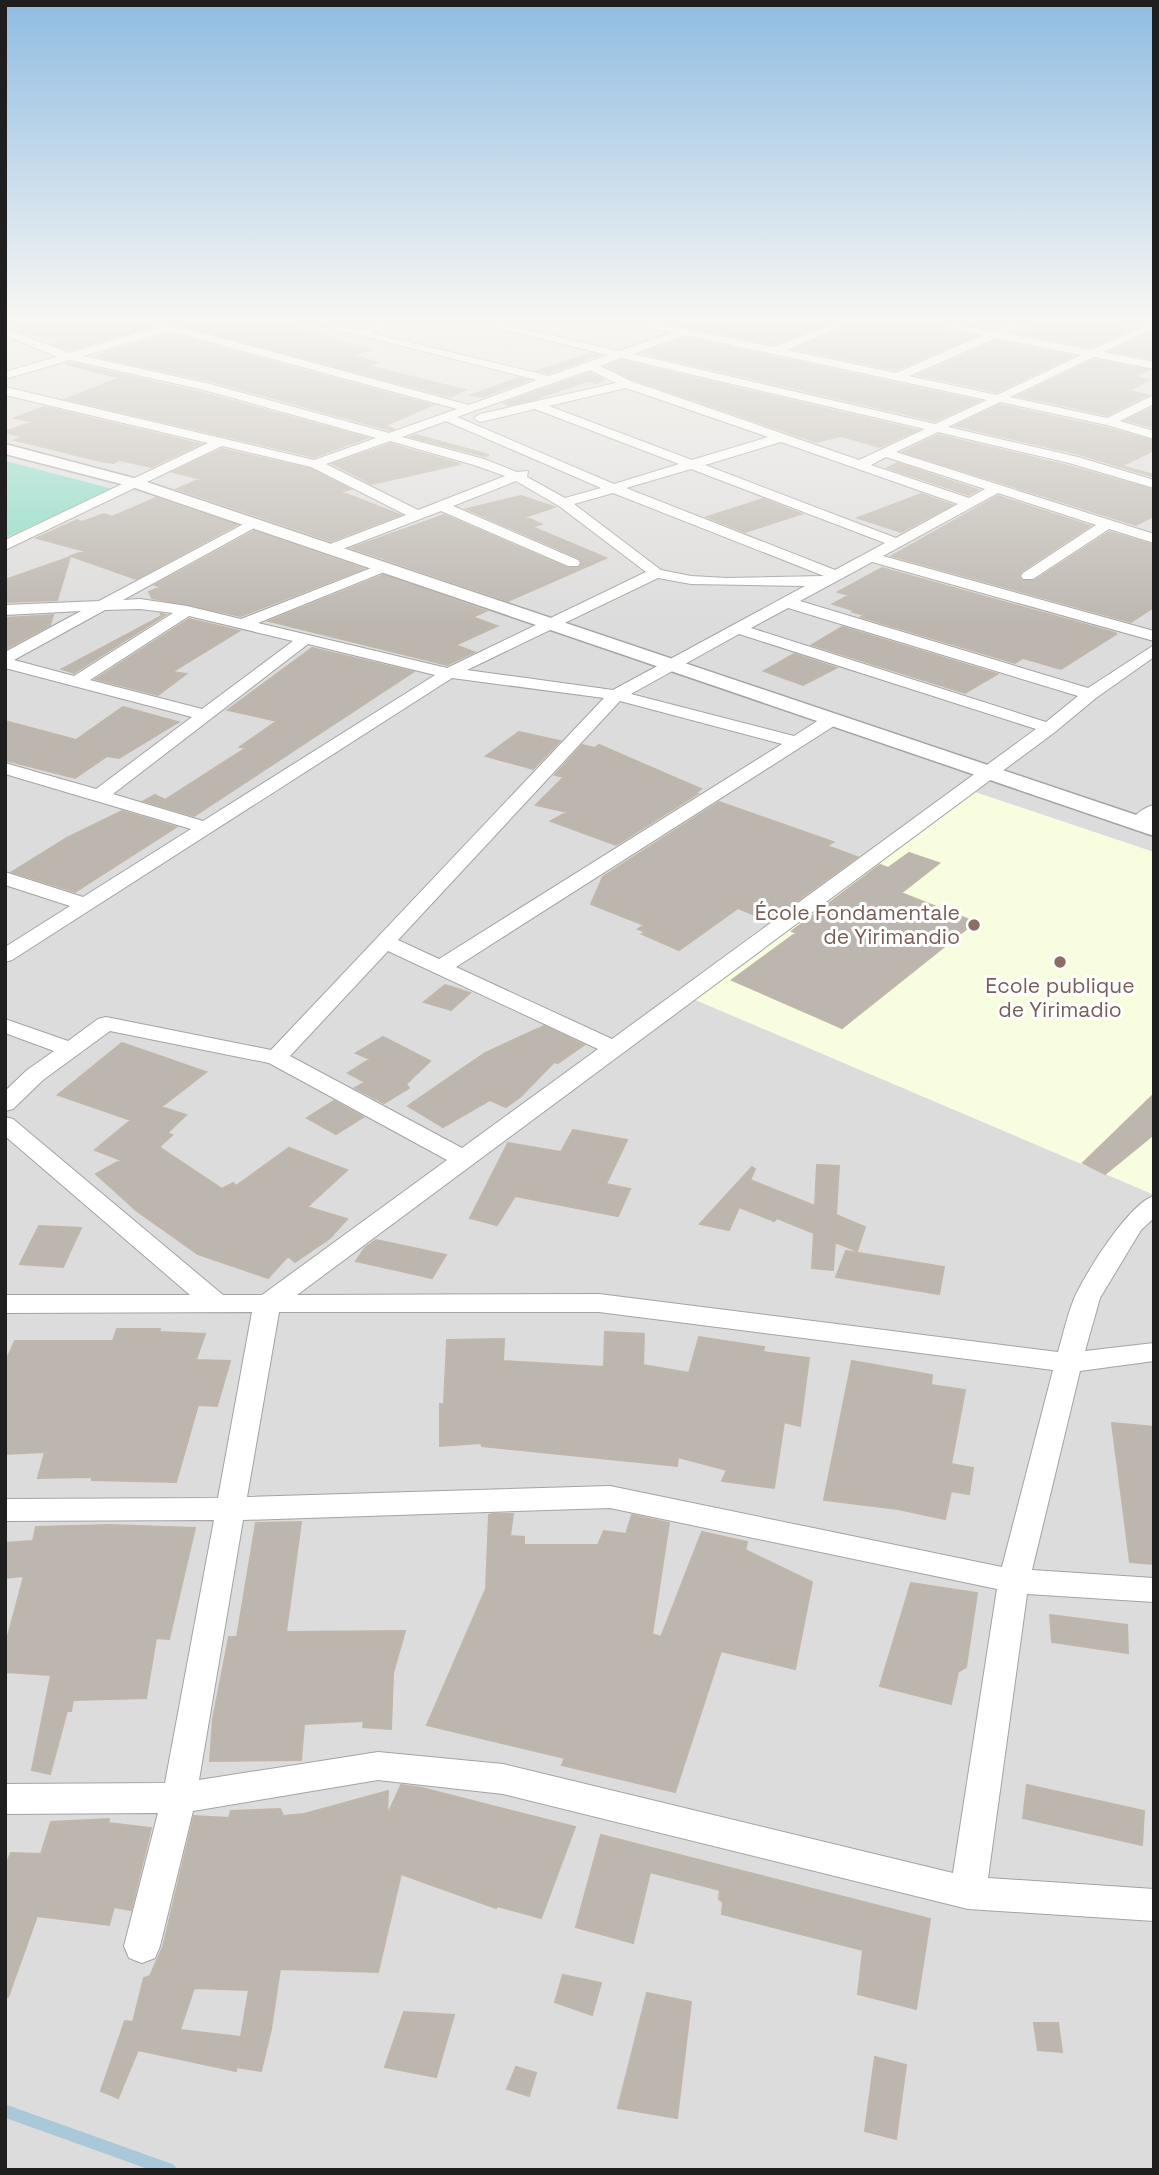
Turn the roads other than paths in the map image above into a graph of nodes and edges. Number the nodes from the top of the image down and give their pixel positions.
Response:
1 (142, 424) edge
2 (341, 424) edge
3 (440, 424) edge
4 (461, 424) edge
5 (585, 424) edge
6 (739, 424) edge
7 (917, 424) edge
8 (946, 424) edge
9 (1115, 424) edge
10 (936, 428) junction
11 (1154, 435) edge
12 (391, 437) junction
13 (780, 438) junction
14 (220, 442) junction
15 (5, 449) edge
16 (885, 453) junction
17 (315, 464) junction
18 (692, 464) junction
19 (860, 465) junction
20 (555, 466) junction
21 (516, 476) junction
22 (135, 483) junction
23 (1154, 484) edge
24 (612, 488) junction
25 (996, 489) junction
26 (564, 503) junction
27 (969, 503) junction
28 (441, 506) junction
29 (417, 515) junction
30 (253, 523) junction
31 (1107, 524) junction
32 (1154, 539) edge
33 (897, 543) junction
34 (5, 545) edge
35 (330, 549) junction
36 (871, 556) junction
37 (572, 563) dead end
38 (384, 568) junction
39 (656, 573) junction
40 (1028, 576) dead end
41 (828, 579) junction
42 (789, 603) junction
43 (106, 606) junction
44 (5, 610) edge
45 (187, 611) junction
46 (243, 624) junction
47 (552, 625) junction
48 (738, 629) junction
49 (1154, 636) edge
50 (305, 639) junction
51 (1154, 650) edge
52 (5, 661) edge
53 (671, 665) junction
54 (449, 673) junction
55 (77, 681) junction
56 (1090, 694) junction
57 (616, 695) junction
58 (205, 715) junction
59 (831, 720) junction
60 (1049, 728) junction
61 (796, 742) junction
62 (5, 768) edge
63 (988, 773) junction
64 (99, 796) junction
65 (1154, 810) edge
66 (1145, 827) edge
67 (206, 828) junction
68 (5, 878) edge
69 (86, 905) junction
70 (385, 942) junction
71 (5, 956) edge
72 (440, 968) junction
73 (5, 1025) edge
74 (614, 1048) junction
75 (70, 1049) junction
76 (276, 1058) junction
77 (5, 1104) edge
78 (5, 1124) edge
79 (464, 1159) junction
80 (1154, 1204) edge
81 (5, 1304) edge
82 (217, 1304) junction
83 (267, 1304) junction
84 (1154, 1352) edge
85 (1068, 1363) junction
86 (5, 1510) edge
87 (230, 1510) junction
88 (1014, 1581) junction
89 (1154, 1590) edge
90 (179, 1798) junction
91 (5, 1799) edge
92 (968, 1894) junction
93 (1154, 1905) edge
94 (142, 1946) dead end

1 - 14 street
2 - 12 street
3 - 12 street
4 - 20 street
5 - 18 street
6 - 13 street
7 - 10 street
8 - 10 street
9 - 11 street
10 - 16 street
10 - 23 street
12 - 17 street
12 - 21 street
13 - 18 street
13 - 19 street
14 - 17 street
14 - 22 street
15 - 22 street
16 - 19 street
16 - 25 street
17 - 29 street
18 - 24 street
18 - 33 street
19 - 27 street
20 - 21 street
20 - 24 street
21 - 26 street
21 - 28 street
22 - 30 street
22 - 34 street
24 - 26 street
24 - 41 street
25 - 27 street
25 - 31 street
26 - 39 street
27 - 33 street
28 - 29 street
28 - 37 street
29 - 35 street
30 - 35 street
30 - 43 street
31 - 32 street
31 - 40 street
33 - 36 street
35 - 38 street
36 - 41 street
36 - 49 street
38 - 46 street
38 - 47 street
39 - 41 street
39 - 47 street
41 - 42 street
42 - 48 street
42 - 56 street
43 - 44 street
43 - 45 street
43 - 52 street
45 - 46 street
45 - 55 street
46 - 50 street
47 - 53 street
47 - 54 street
48 - 53 street
48 - 60 street
50 - 54 street
50 - 58 street
51 - 56 street
52 - 55 street
53 - 57 street
53 - 59 street
54 - 57 street
54 - 67 street
55 - 58 street
56 - 60 street
57 - 61 street
57 - 70 street
58 - 64 street
59 - 61 street
59 - 63 street
60 - 63 street
61 - 72 street
62 - 64 street
63 - 66 street
63 - 74 street
64 - 67 street
65 - 66 street
67 - 69 street
68 - 69 street
69 - 71 street
70 - 72 street
70 - 76 street
72 - 74 street
73 - 75 street
74 - 79 street
75 - 76 street
75 - 77 street
76 - 79 street
78 - 82 street
79 - 83 street
80 - 85 street
81 - 82 street
82 - 83 street
83 - 85 street
83 - 87 street
84 - 85 street
85 - 88 street
86 - 87 street
87 - 88 street
87 - 90 street
88 - 89 street
88 - 92 street
90 - 91 street
90 - 92 street
90 - 94 street
92 - 93 street

